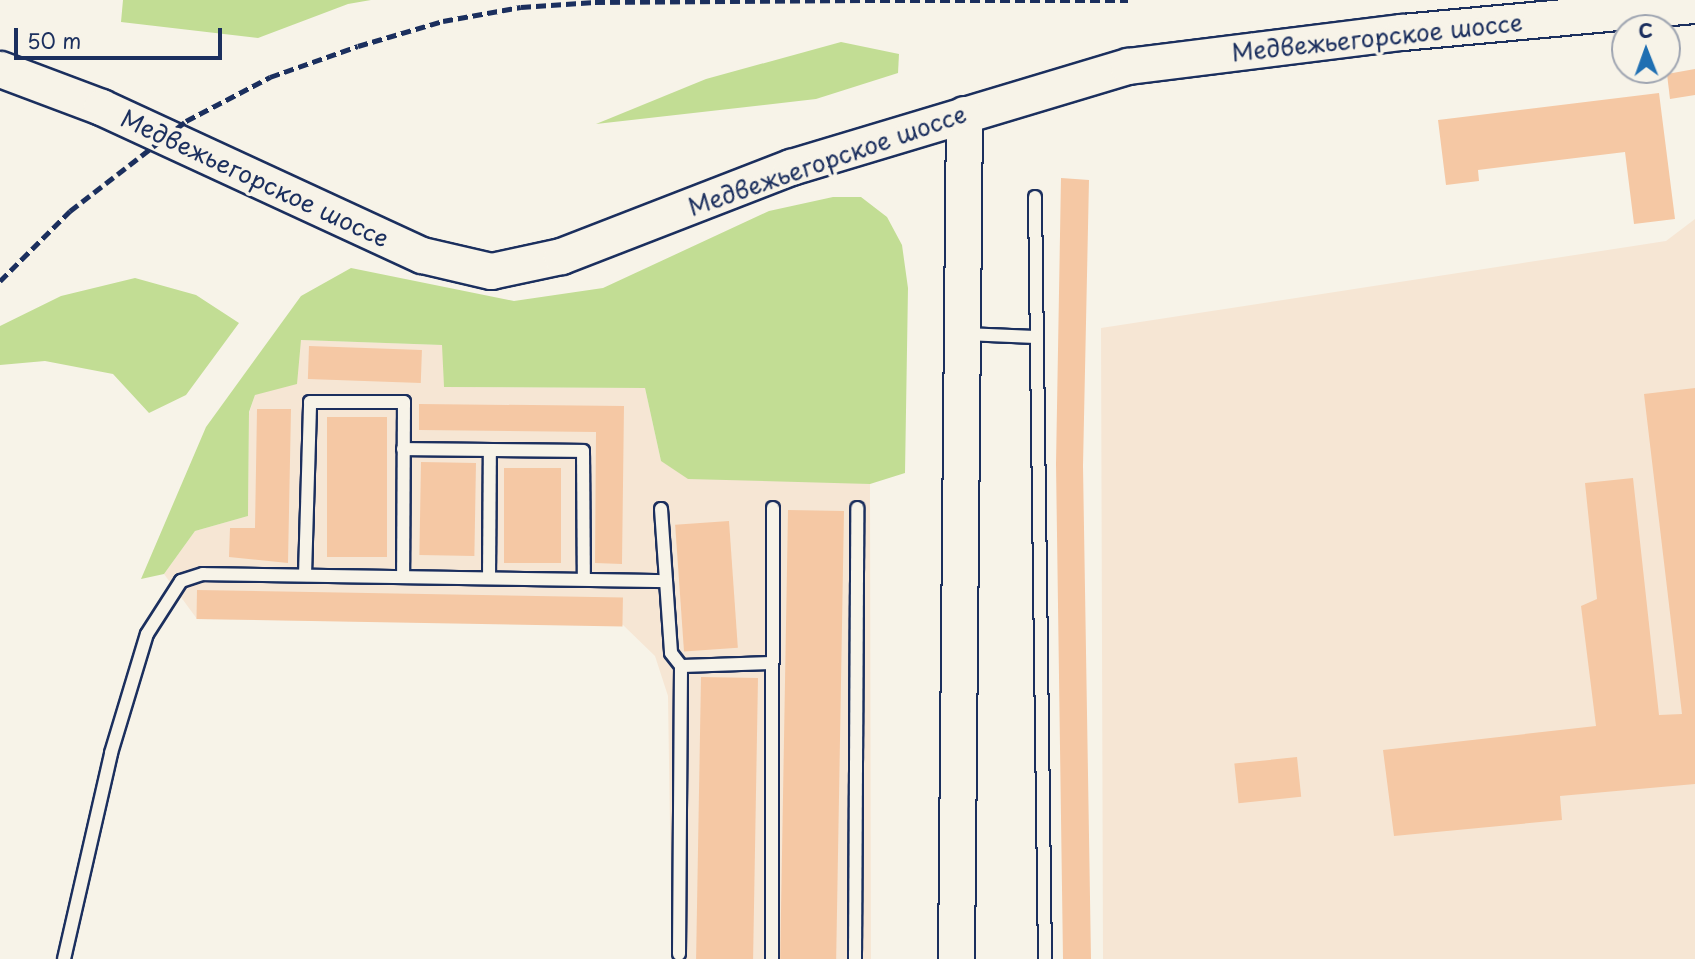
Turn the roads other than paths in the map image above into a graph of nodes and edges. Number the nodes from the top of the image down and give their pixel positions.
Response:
1 (1695, 5) edge
2 (0, 69) edge
3 (964, 114) junction
4 (1035, 197) dead end
5 (964, 334) junction
6 (1035, 337) junction
7 (403, 449) junction
8 (490, 450) junction
9 (773, 508) dead end
10 (857, 508) dead end
11 (661, 509) dead end
12 (305, 575) junction
13 (402, 577) junction
14 (489, 578) junction
15 (584, 579) junction
16 (666, 581) junction
17 (772, 663) junction
18 (681, 666) junction
19 (679, 954) dead end
20 (64, 959) edge
21 (772, 959) edge
22 (855, 959) edge
23 (956, 959) edge
24 (1045, 959) edge

1 - 3 street, Медвежьегорское шоссе
2 - 3 street, Медвежьегорское шоссе
3 - 5 street
4 - 6 lane
5 - 6 lane
5 - 23 street
6 - 24 lane
7 - 8 lane
7 - 12 lane
7 - 13 lane
8 - 14 lane
8 - 15 lane
9 - 17 lane
10 - 22 lane
11 - 16 lane
12 - 13 lane
12 - 20 lane
13 - 14 lane
14 - 15 lane
15 - 16 lane
16 - 18 lane
17 - 18 lane
17 - 21 lane
18 - 19 lane

